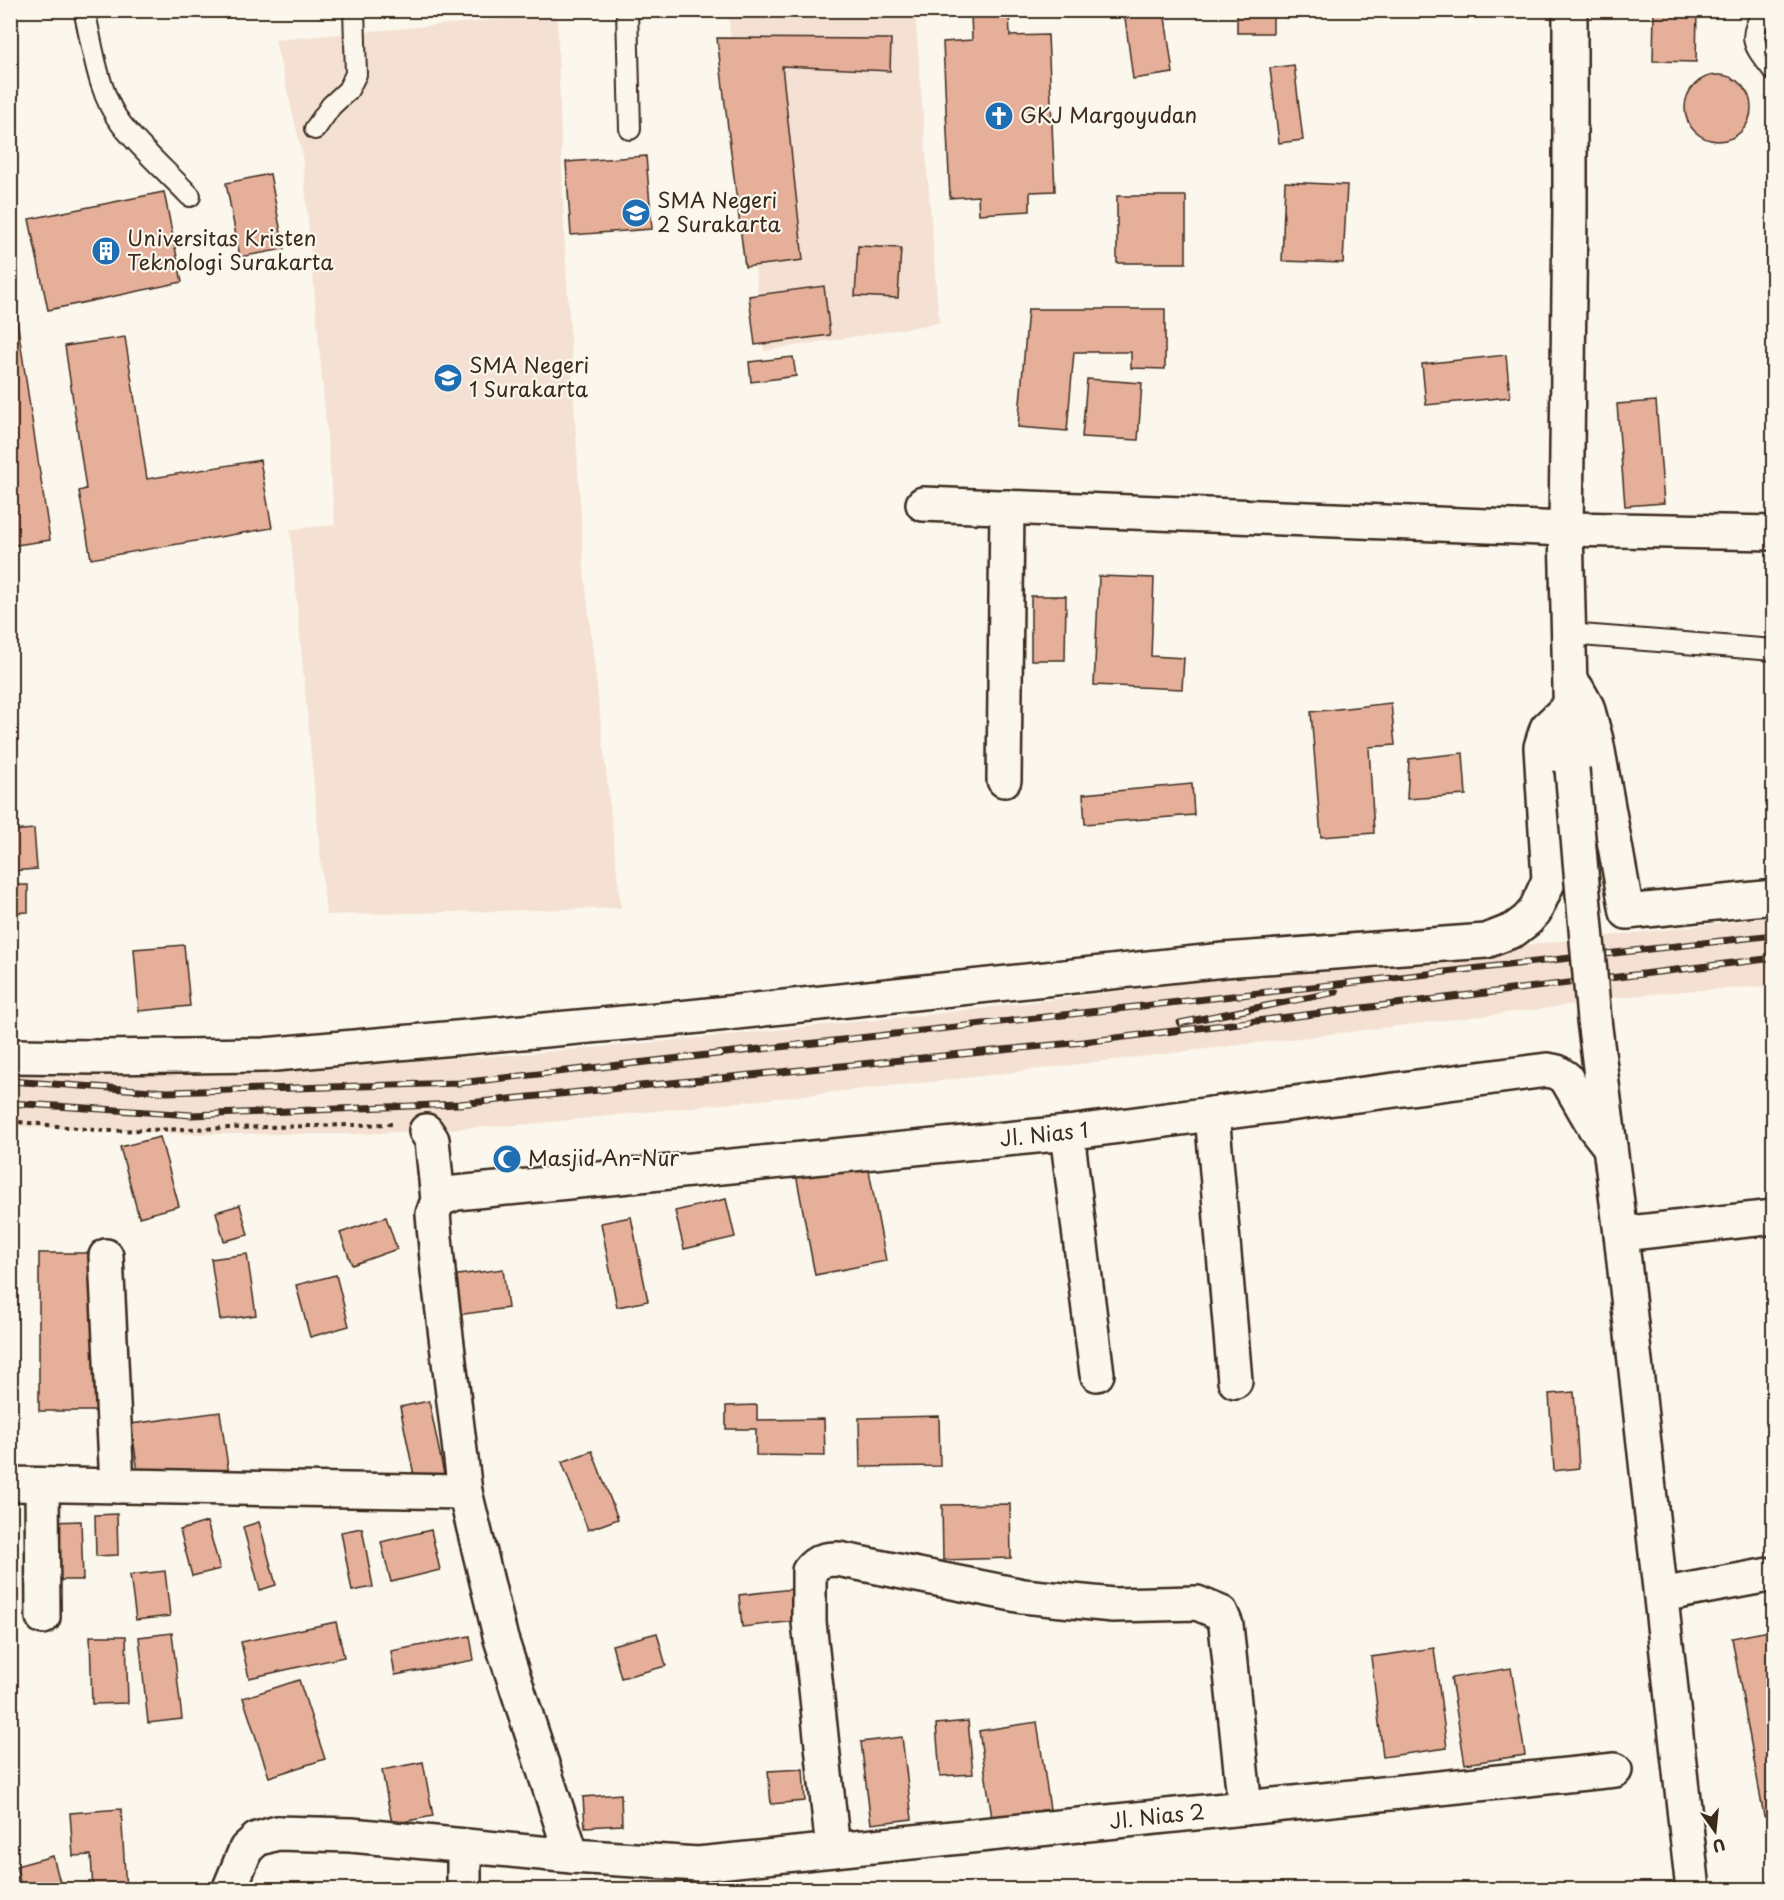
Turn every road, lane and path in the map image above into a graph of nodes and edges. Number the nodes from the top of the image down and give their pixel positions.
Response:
1 (84, 10) edge
2 (354, 10) edge
3 (627, 10) edge
4 (1570, 10) edge
5 (1765, 10) edge
6 (1773, 71) edge
7 (315, 129) dead end
8 (630, 129) dead end
9 (190, 196) dead end
10 (923, 504) dead end
11 (1007, 507) junction
12 (1566, 529) junction
13 (1773, 533) edge
14 (1568, 634) junction
15 (1773, 650) edge
16 (1569, 694) junction
17 (1004, 780) dead end
18 (1773, 897) edge
19 (10, 1056) edge
20 (1212, 1114) junction
21 (10, 1121) edge
22 (426, 1131) joint
23 (1067, 1133) junction
24 (1610, 1148) junction
25 (438, 1200) junction
26 (1773, 1217) edge
27 (1621, 1234) junction
28 (106, 1256) dead end
29 (1097, 1374) dead end
30 (1235, 1381) dead end
31 (26, 1485) edge
32 (117, 1486) junction
33 (465, 1492) junction
34 (1773, 1574) edge
35 (1661, 1595) junction
36 (43, 1617) dead end
37 (1615, 1770) dead end
38 (1245, 1808) junction
39 (464, 1846) junction
40 (833, 1850) junction
41 (572, 1856) junction
42 (700, 1877) edge
43 (229, 1890) edge
44 (464, 1890) edge
45 (1693, 1890) edge

1 - 9 lane
2 - 7 lane
3 - 8 lane
4 - 12 street
5 - 6 lane
10 - 11 street
11 - 12 street
11 - 17 street
12 - 13 street
12 - 14 street
14 - 15 lane
14 - 16 street
16 - 18 street
16 - 19 street
16 - 24 street, bridge
20 - 23 street, Jl. Nias 1
20 - 24 street, Jl. Nias 1
20 - 30 street
21 - 22 path
22 - 25 street
23 - 25 street, Jl. Nias 1
23 - 29 street
24 - 27 street
25 - 33 street
26 - 27 street
27 - 35 street
28 - 32 street
31 - 32 street
31 - 36 street
32 - 33 street
33 - 41 street
34 - 35 street
35 - 45 street
37 - 38 street, Jl. Nias 2
38 - 40 street, Jl. Nias 2
38 - 40 street
39 - 41 street, Jl. Nias 2
39 - 43 street, Jl. Nias 2
39 - 44 street
40 - 42 street, Jl. Nias 2
41 - 42 street, Jl. Nias 2

